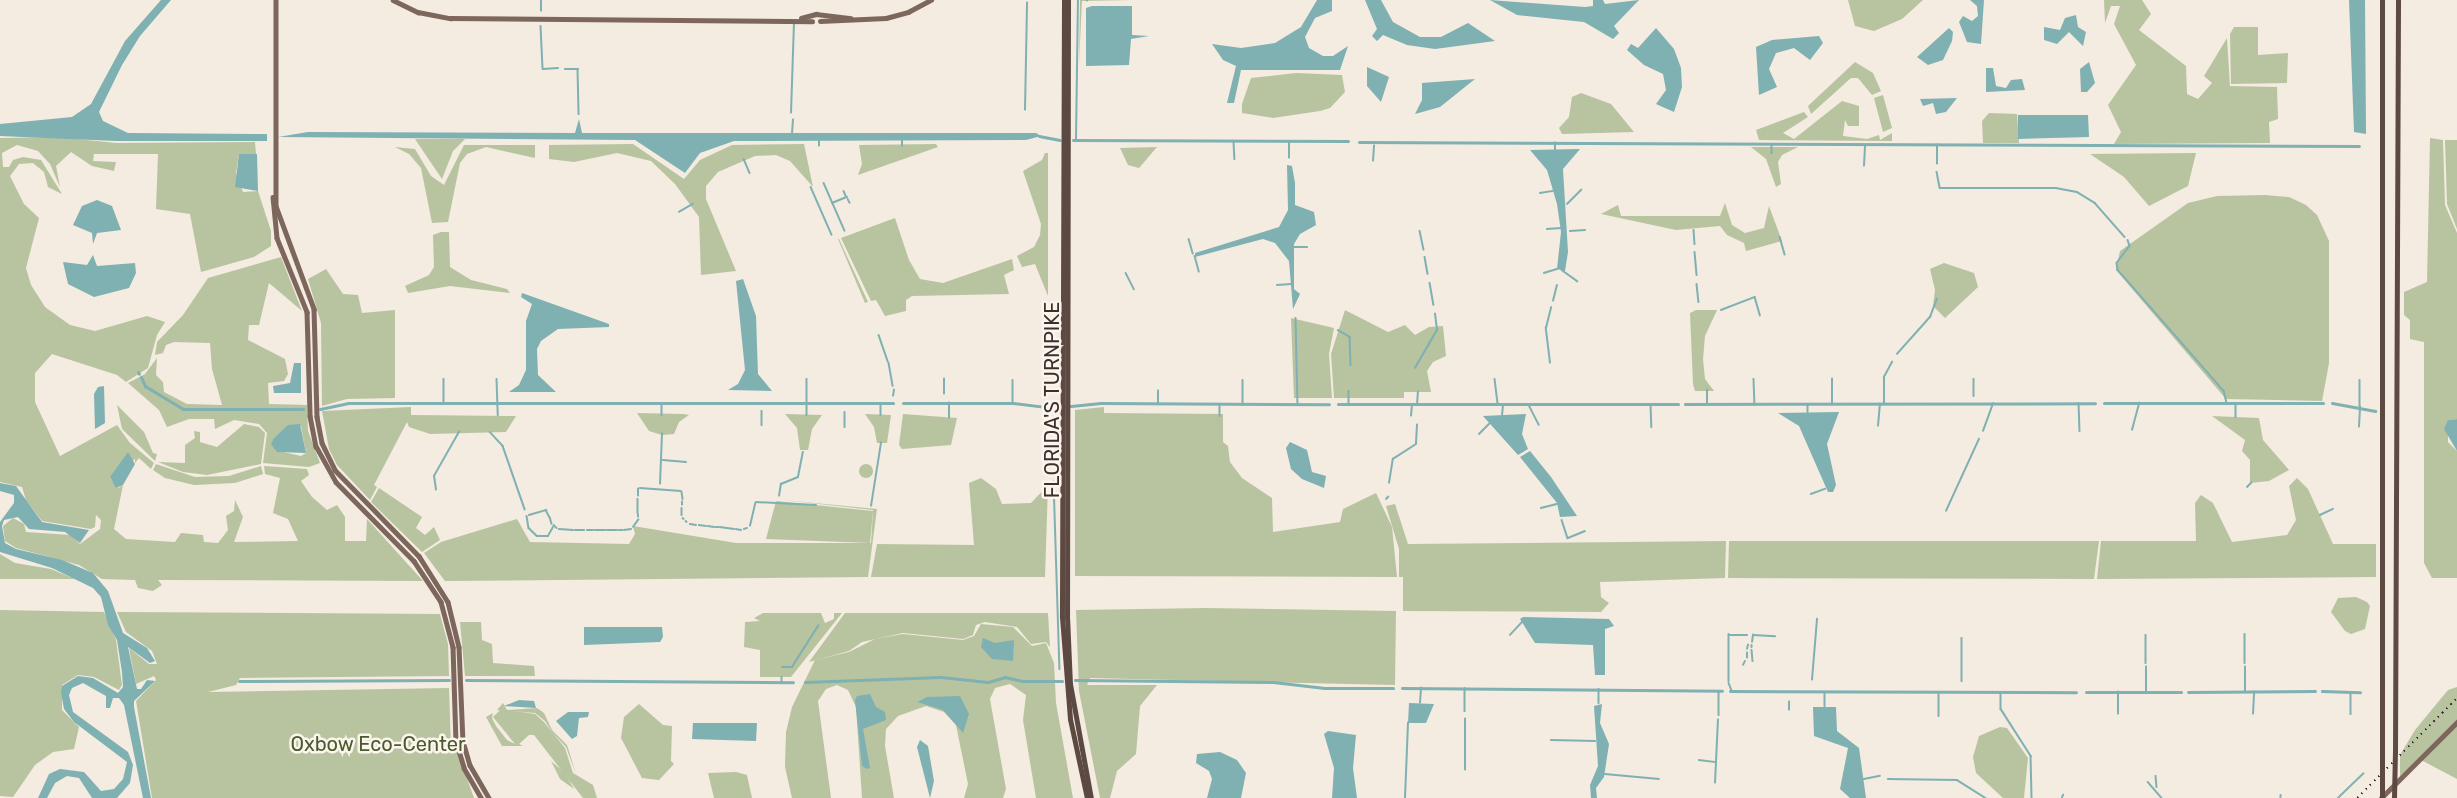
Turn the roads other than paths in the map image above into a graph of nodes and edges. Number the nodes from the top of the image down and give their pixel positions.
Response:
1 (276, 0) edge
2 (393, 0) edge
3 (931, 0) edge
4 (1066, 0) edge
5 (2382, 0) edge
6 (2398, 0) edge
7 (274, 189) junction
8 (1065, 417) junction
9 (2457, 722) edge
10 (472, 747) dead end
11 (470, 765) junction
12 (481, 798) edge
13 (489, 798) edge
14 (1087, 798) edge
15 (1091, 798) edge
16 (2382, 798) edge
17 (2394, 798) edge

1 - 7 main road
2 - 3 main road
4 - 8 highway, FLORIDA'S TURNPIKE
5 - 16 highway, bridge
6 - 17 highway, bridge
7 - 11 main road
7 - 12 main road
8 - 14 highway, FLORIDA'S TURNPIKE
8 - 15 highway, FLORIDA'S TURNPIKE
9 - 16 main road
10 - 11 main road
11 - 13 main road

